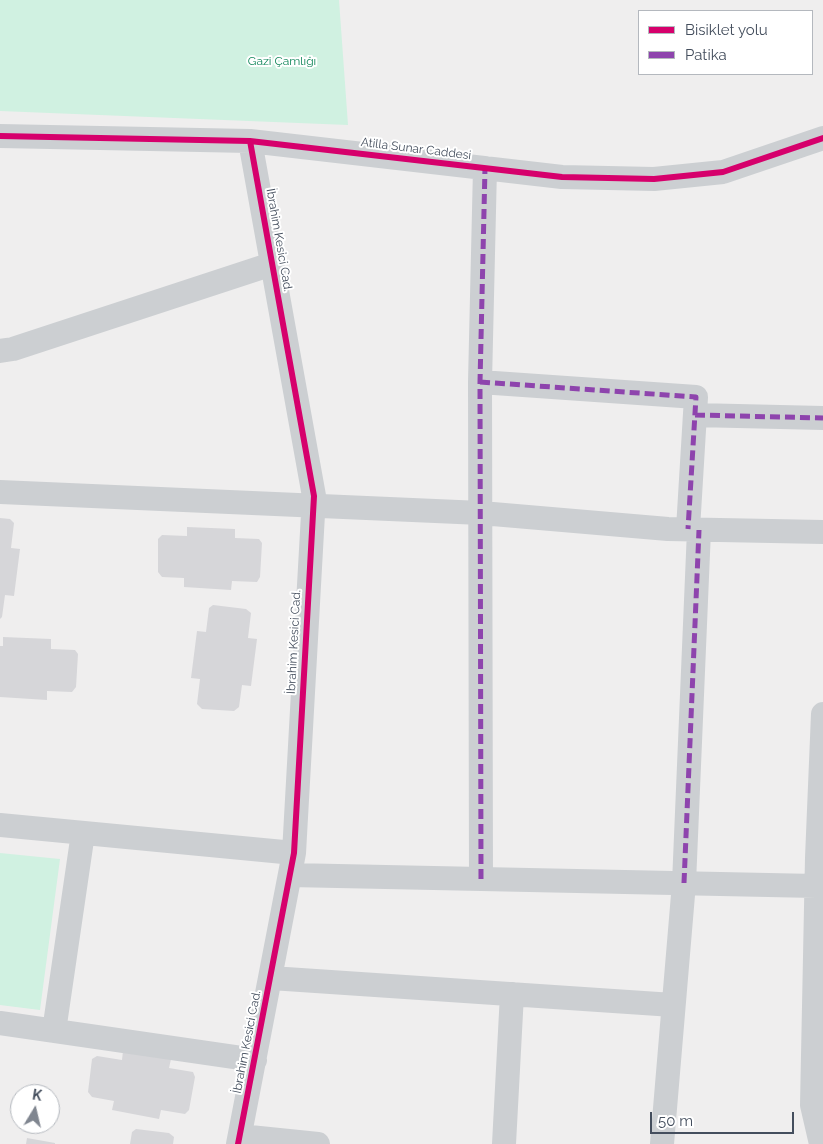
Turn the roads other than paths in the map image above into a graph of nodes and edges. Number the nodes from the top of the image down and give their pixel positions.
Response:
1 (0, 136) edge
2 (823, 138) edge
3 (250, 141) junction
4 (485, 168) junction
5 (272, 264) junction
6 (0, 351) edge
7 (480, 382) junction
8 (695, 415) junction
9 (823, 418) edge
10 (0, 492) edge
11 (313, 506) junction
12 (481, 513) junction
13 (693, 529) junction
14 (823, 532) edge
15 (823, 714) edge
16 (0, 825) edge
17 (83, 833) junction
18 (292, 864) junction
19 (481, 879) junction
20 (684, 883) junction
21 (816, 886) junction
22 (819, 929) edge
23 (270, 978) junction
24 (512, 994) junction
25 (673, 1005) junction
26 (0, 1023) edge
27 (54, 1031) junction
28 (255, 1060) junction
29 (239, 1140) edge
30 (318, 1144) edge
31 (504, 1144) edge
32 (662, 1144) edge
33 (821, 1144) edge

1 - 3 street, Atilla Sunar Caddesi
2 - 4 street, Atilla Sunar Caddesi
3 - 4 street, Atilla Sunar Caddesi
3 - 5 street, İbrahim Kesici Cad.
4 - 7 street
5 - 6 street
5 - 11 street, İbrahim Kesici Cad.
7 - 8 street
7 - 12 street
8 - 9 street
8 - 13 street
10 - 11 street
11 - 12 street
11 - 18 street, İbrahim Kesici Cad.
12 - 13 street
12 - 19 street
13 - 14 street
13 - 20 street
15 - 21 street
16 - 17 street
17 - 18 street
17 - 27 street
18 - 19 street
18 - 23 street, İbrahim Kesici Cad.
19 - 20 street
20 - 21 street
20 - 25 street
21 - 22 street
22 - 33 street
23 - 24 street
23 - 28 street, İbrahim Kesici Cad.
24 - 25 street
24 - 31 street
25 - 32 street
26 - 27 street
27 - 28 street
28 - 29 street, İbrahim Kesici Cad.
29 - 30 street

